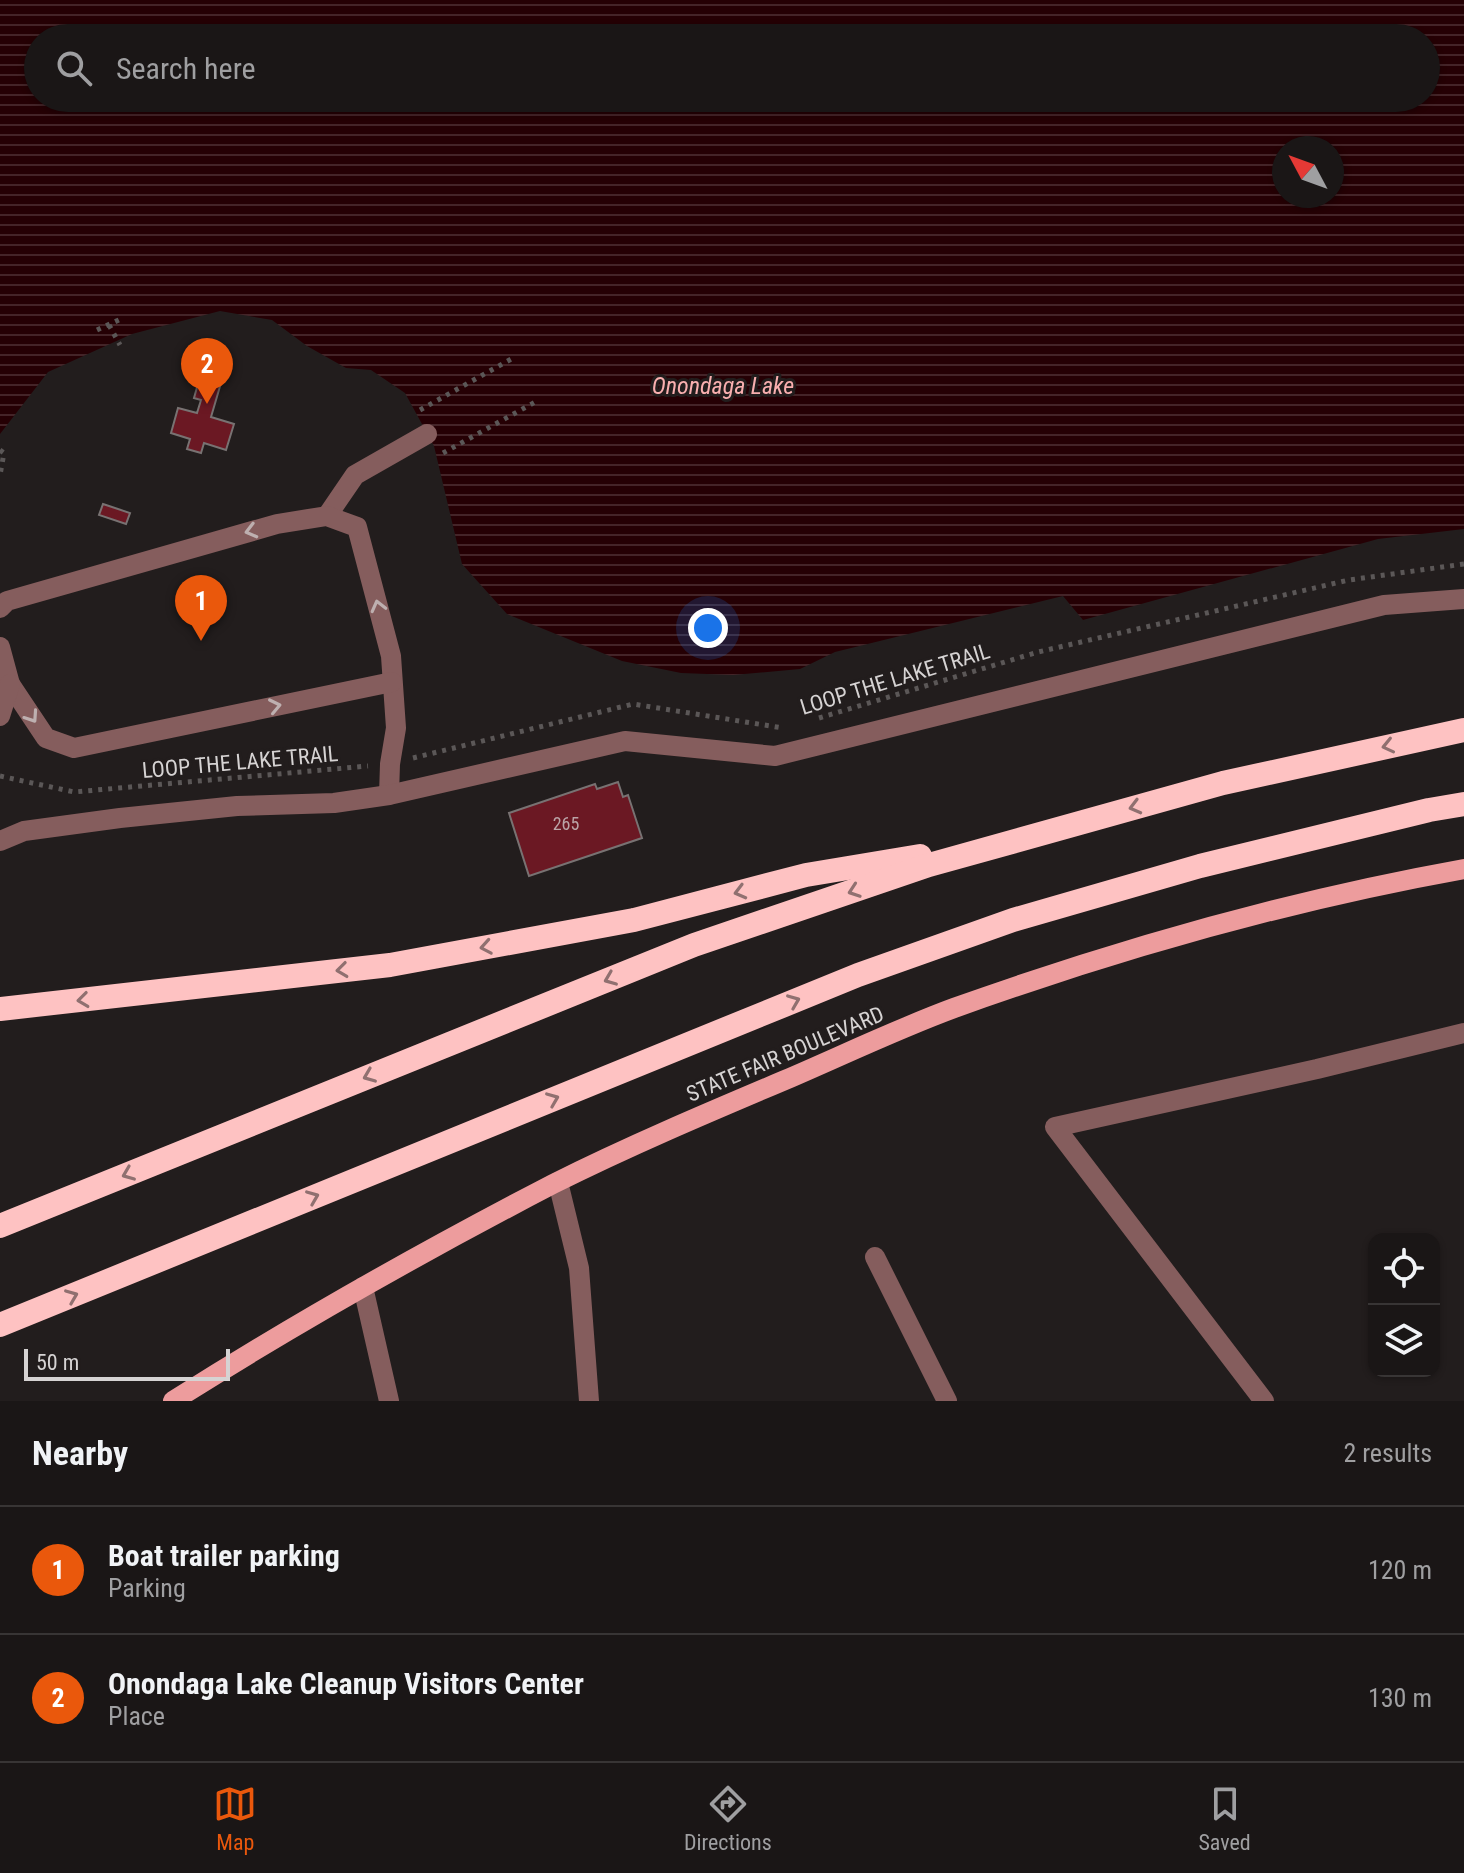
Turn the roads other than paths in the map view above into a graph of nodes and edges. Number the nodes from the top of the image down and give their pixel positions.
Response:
1 (427, 434) dead end
2 (327, 516) junction
3 (1464, 599) edge
4 (0, 608) edge
5 (0, 647) edge
6 (392, 682) junction
7 (10, 684) junction
8 (0, 716) edge
9 (1464, 730) edge
10 (389, 795) junction
11 (1464, 804) edge
12 (0, 841) edge
13 (1009, 842) junction
14 (1464, 869) edge
15 (0, 1009) edge
16 (1464, 1033) edge
17 (558, 1182) junction
18 (0, 1226) edge
19 (875, 1257) dead end
20 (363, 1287) junction
21 (0, 1325) edge
22 (173, 1401) edge
23 (389, 1401) edge
24 (589, 1401) edge
25 (947, 1401) edge
26 (1264, 1401) edge

1 - 2 lane
2 -> 4 lane
6 -> 2 lane
3 - 10 lane
5 - 7 lane
7 -> 6 lane
6 - 10 lane
7 - 8 lane
9 -> 13 highway
10 - 12 lane
21 -> 11 highway
13 -> 15 highway
13 -> 18 highway
14 - 17 main road, STATE FAIR BOULEVARD
16 - 26 lane
17 - 20 main road, STATE FAIR BOULEVARD
17 - 24 lane
19 - 25 lane
20 - 22 main road, STATE FAIR BOULEVARD
20 - 23 lane

